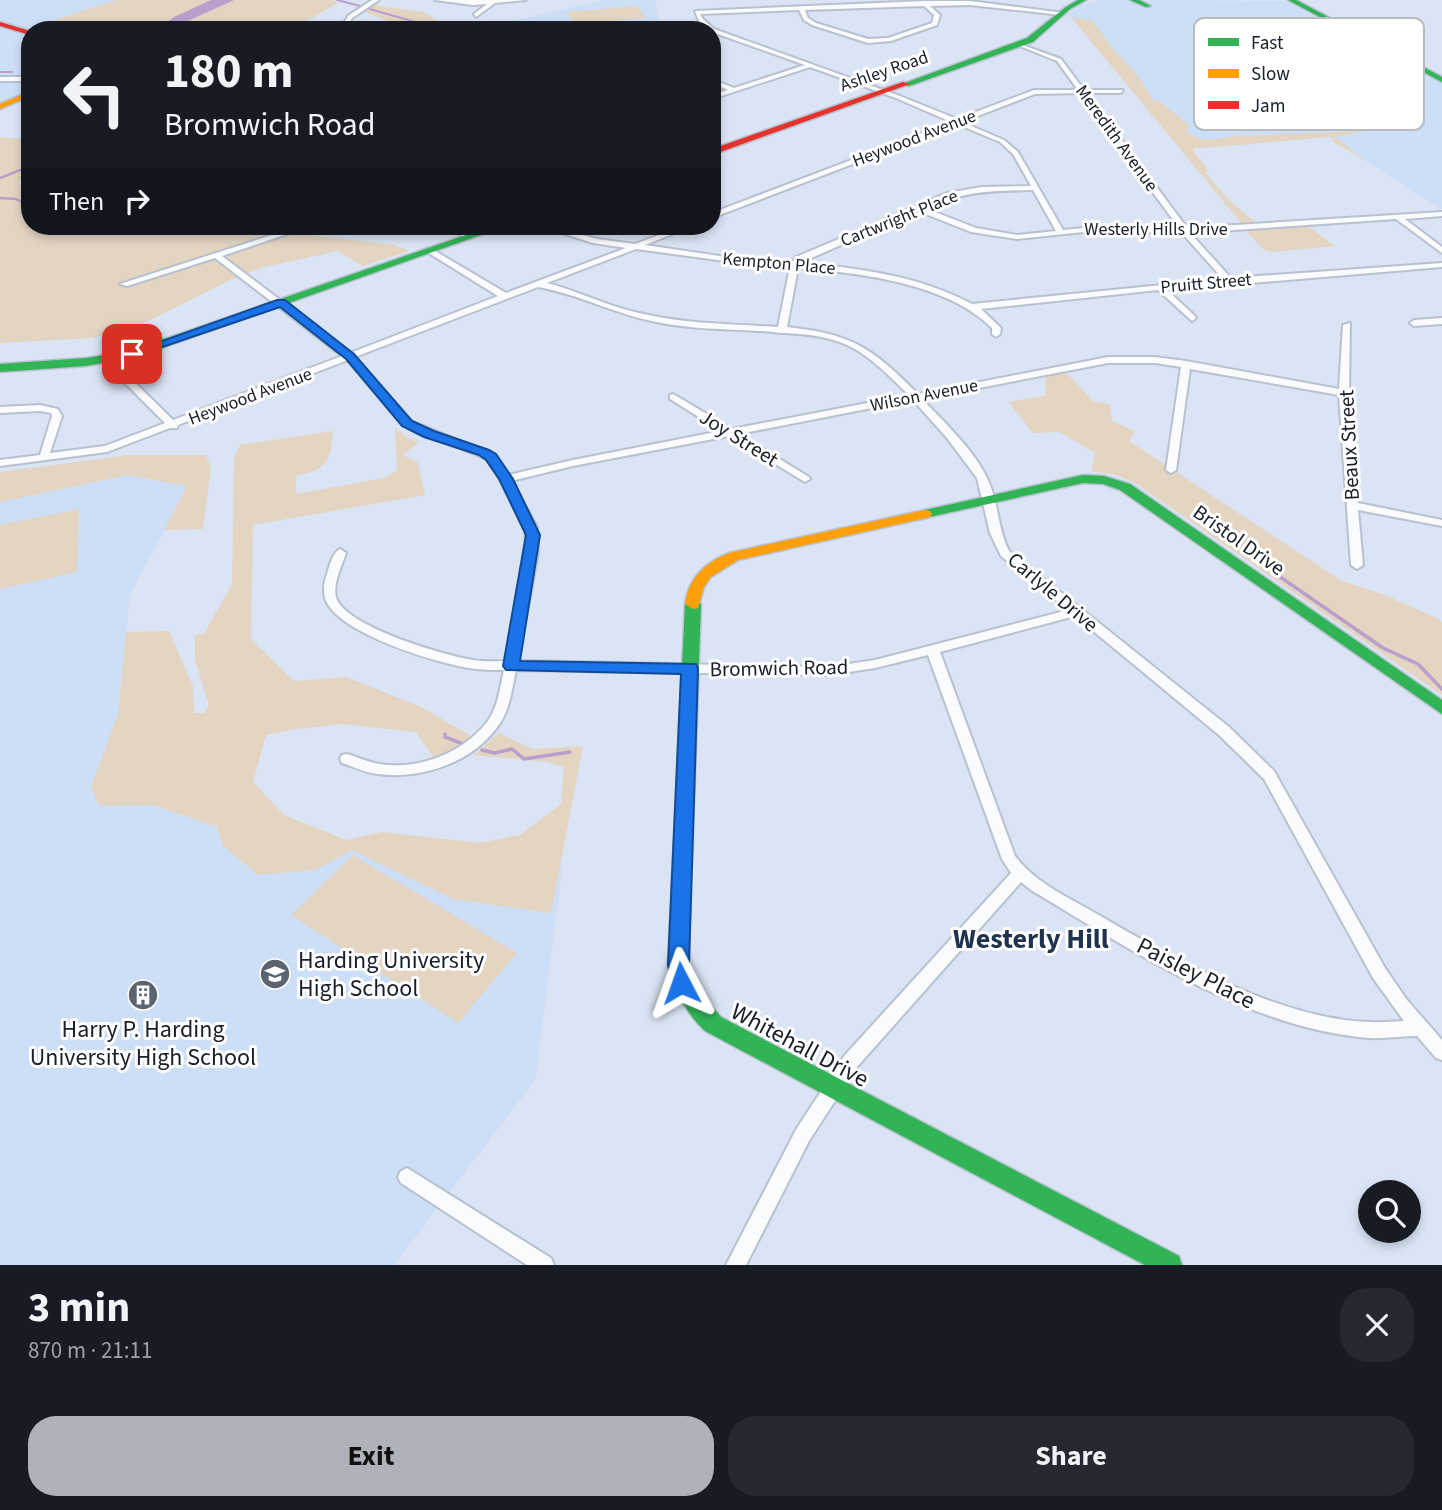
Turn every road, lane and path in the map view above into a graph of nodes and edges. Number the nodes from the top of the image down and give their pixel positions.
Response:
1 (376, 0) edge
2 (438, 0) edge
3 (523, 0) edge
4 (1083, 0) edge
5 (1094, 0) edge
6 (1291, 0) edge
7 (1303, 0) edge
8 (493, 2) junction
9 (923, 2) edge
10 (802, 10) junction
11 (1061, 13) junction
12 (476, 15) dead end
13 (1325, 18) edge
14 (1336, 18) edge
15 (349, 21) edge
16 (702, 21) edge
17 (0, 23) edge
18 (21, 30) edge
19 (721, 34) edge
20 (1019, 44) junction
21 (809, 66) junction
22 (1424, 66) edge
23 (1424, 70) edge
24 (1442, 76) edge
25 (1072, 78) junction
26 (0, 79) edge
27 (21, 79) edge
28 (721, 85) edge
29 (734, 90) junction
30 (1122, 91) dead end
31 (883, 92) junction
32 (1034, 92) junction
33 (1083, 92) junction
34 (721, 94) edge
35 (21, 97) edge
36 (0, 107) edge
37 (955, 123) junction
38 (721, 149) edge
39 (1036, 188) junction
40 (917, 208) junction
41 (721, 213) edge
42 (1442, 214) edge
43 (1398, 217) junction
44 (1186, 232) junction
45 (1061, 233) junction
46 (279, 235) edge
47 (467, 235) edge
48 (476, 235) edge
49 (573, 235) edge
50 (664, 235) edge
51 (470, 237) junction
52 (634, 246) junction
53 (430, 250) junction
54 (1442, 251) edge
55 (216, 255) junction
56 (1442, 265) edge
57 (795, 266) junction
58 (1229, 281) junction
59 (124, 284) dead end
60 (536, 284) junction
61 (1159, 287) junction
62 (506, 297) junction
63 (281, 302) junction
64 (971, 307) junction
65 (1192, 318) dead end
66 (1442, 321) edge
67 (1414, 323) dead end
68 (1347, 325) dead end
69 (782, 331) junction
70 (996, 334) dead end
71 (350, 357) junction
72 (107, 359) junction
73 (1186, 365) junction
74 (0, 368) edge
75 (1344, 393) junction
76 (673, 397) dead end
77 (914, 397) junction
78 (0, 410) edge
79 (173, 426) junction
80 (730, 432) junction
81 (44, 457) junction
82 (0, 463) edge
83 (1171, 470) dead end
84 (506, 479) junction
85 (805, 479) dead end
86 (990, 499) junction
87 (1352, 505) junction
88 (1442, 523) edge
89 (340, 554) dead end
90 (1357, 565) dead end
91 (1076, 612) junction
92 (933, 650) junction
93 (511, 666) junction
94 (690, 668) junction
95 (1442, 708) edge
96 (347, 759) dead end
97 (1020, 873) junction
98 (1419, 1028) junction
99 (1442, 1052) edge
100 (831, 1087) junction
101 (407, 1177) dead end
102 (444, 1200) joint
103 (544, 1265) edge
104 (736, 1265) edge
105 (1170, 1265) edge

1 - 15 street
2 - 8 street
3 - 8 street
4 - 11 street, Ashley Road
5 - 11 street, Ashley Road
6 - 13 street
7 - 14 street
8 - 12 street
9 - 10 street
9 - 10 street
9 - 11 street
10 - 16 street
11 - 20 street, Ashley Road
17 - 18 street
19 - 21 street
20 - 25 street, Meredith Avenue
20 - 31 street, Ashley Road
21 - 29 street
21 - 31 street
22 - 24 street
23 - 24 street
25 - 32 street
25 - 33 street, Meredith Avenue
26 - 27 street
28 - 29 street
29 - 34 street
30 - 33 street, Heywood Avenue
31 - 37 street
31 - 38 street, Ashley Road
32 - 33 street, Heywood Avenue
32 - 37 street, Heywood Avenue
33 - 44 street, Meredith Avenue
35 - 36 street
37 - 39 street
37 - 41 street, Heywood Avenue
39 - 40 street, Cartwright Place
39 - 45 street
40 - 45 street, Westerly Hills Drive
40 - 57 street, Cartwright Place
42 - 43 street, Westerly Hills Drive
43 - 44 street, Westerly Hills Drive
43 - 54 street
44 - 45 street, Westerly Hills Drive
44 - 58 street, Meredith Avenue
46 - 55 street
47 - 51 street
48 - 51 street
49 - 52 street, Kempton Place
50 - 52 street, Heywood Avenue
51 - 53 street
52 - 57 street, Kempton Place
52 - 60 street, Heywood Avenue
53 - 62 street
53 - 63 street
55 - 59 street
55 - 63 street
56 - 58 street, Pruitt Street
57 - 64 street, Kempton Place
57 - 69 street
58 - 61 street, Pruitt Street
60 - 62 street, Heywood Avenue
60 - 69 street, Carlyle Drive
61 - 64 street, Pruitt Street
61 - 65 street
62 - 71 street, Heywood Avenue
63 - 71 street
63 - 72 street
64 - 70 street, Kempton Place
66 - 67 street
68 - 75 street, Beaux Street
69 - 77 street, Carlyle Drive
71 - 79 street, Heywood Avenue
71 - 84 street
72 - 74 street
72 - 79 street
73 - 75 street, Wilson Avenue
73 - 77 street, Wilson Avenue
73 - 83 street
75 - 87 street, Beaux Street
76 - 80 street, Joy Street
77 - 80 street, Wilson Avenue
77 - 86 street, Carlyle Drive
78 - 81 street
79 - 81 street, Heywood Avenue
80 - 84 street, Wilson Avenue
80 - 85 street, Joy Street
81 - 82 street, Heywood Avenue
84 - 93 street
86 - 91 street, Carlyle Drive
86 - 94 street, Whitehall Drive
86 - 95 street, Bristol Drive
87 - 88 street
87 - 90 street, Beaux Street
89 - 93 street, Bromwich Road
91 - 92 street, Bromwich Road
91 - 98 street, Carlyle Drive
92 - 94 street, Bromwich Road
92 - 97 street, Paisley Place
93 - 94 street, Bromwich Road
93 - 96 street
94 - 100 street, Whitehall Drive
97 - 98 street, Paisley Place
97 - 100 street
98 - 99 street, Carlyle Drive
100 - 104 street
100 - 105 street, Whitehall Drive
101 - 102 street
102 - 103 street

